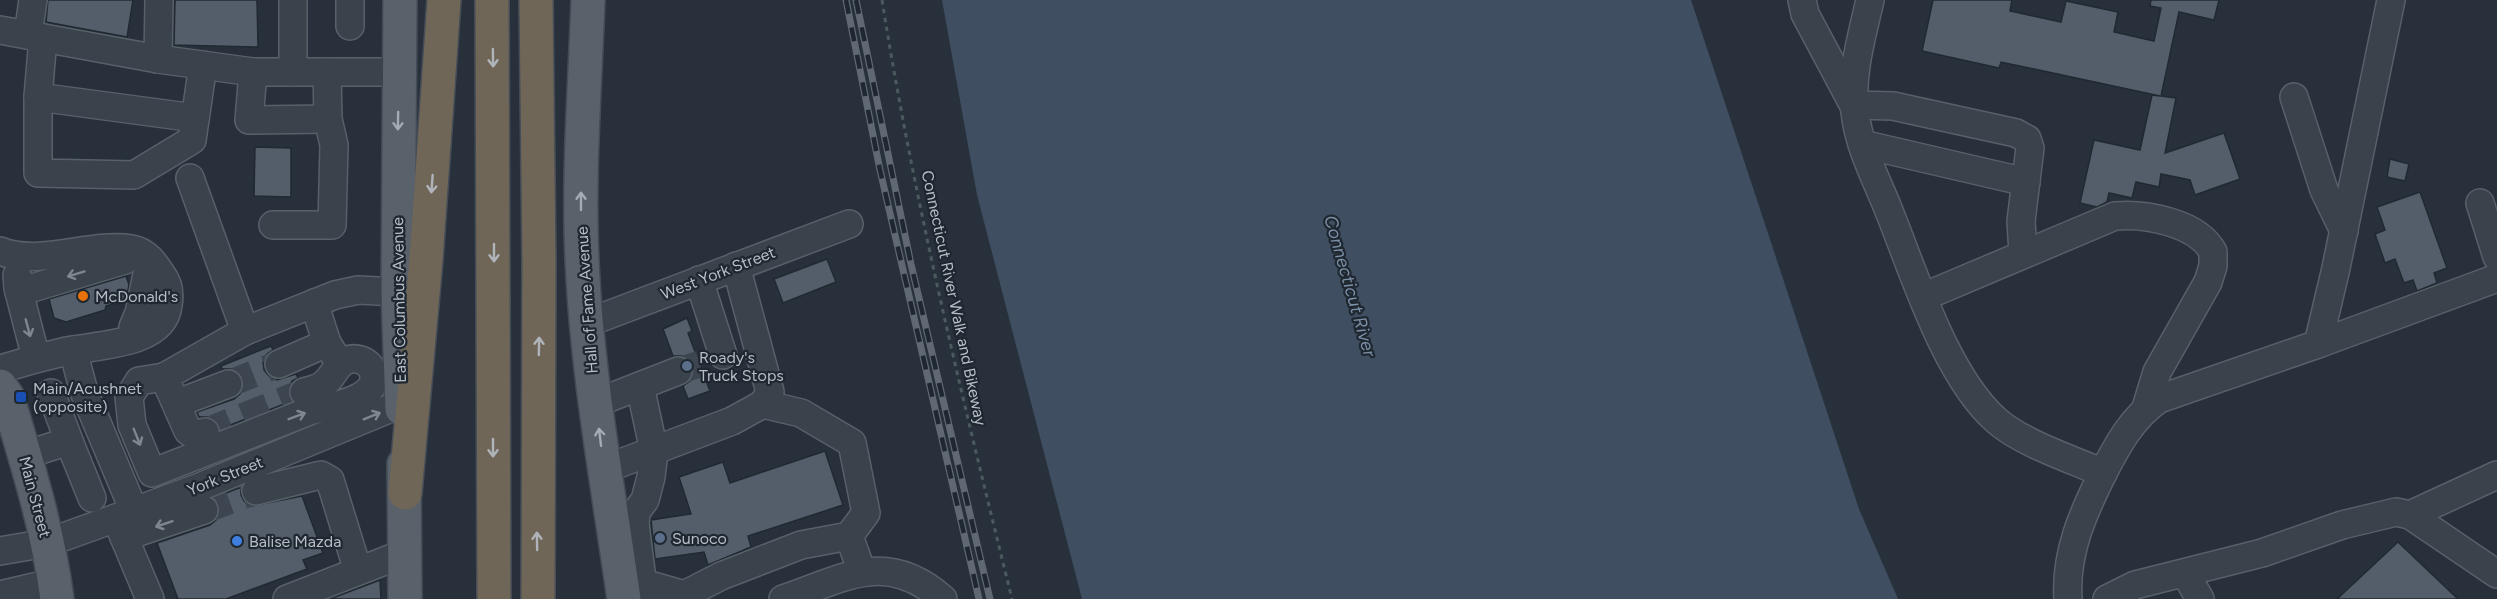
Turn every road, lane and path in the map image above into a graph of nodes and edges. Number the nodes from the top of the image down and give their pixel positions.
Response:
1 (33, 0) edge
2 (159, 0) edge
3 (293, 0) edge
4 (400, 0) edge
5 (444, 0) edge
6 (492, 0) edge
7 (536, 0) edge
8 (556, 0) edge
9 (588, 0) edge
10 (882, 0) edge
11 (1802, 0) edge
12 (1870, 0) edge
13 (2391, 0) edge
14 (0, 30) edge
15 (35, 36) junction
16 (158, 59) junction
17 (203, 65) junction
18 (253, 72) junction
19 (293, 72) junction
20 (327, 72) junction
21 (399, 72) junction
22 (38, 97) junction
23 (2294, 97) dead end
24 (1854, 105) junction
25 (195, 118) junction
26 (328, 119) junction
27 (1862, 144) junction
28 (538, 167) junction
29 (190, 178) dead end
30 (2026, 182) junction
31 (2480, 203) dead end
32 (849, 224) dead end
33 (273, 225) dead end
34 (2344, 231) junction
35 (10, 253) edge
36 (2023, 254) junction
37 (2497, 257) edge
38 (736, 266) junction
39 (2497, 278) edge
40 (699, 280) junction
41 (19, 292) junction
42 (398, 292) junction
43 (1923, 297) junction
44 (314, 303) junction
45 (587, 323) junction
46 (245, 331) junction
47 (756, 342) junction
48 (2318, 344) junction
49 (77, 349) junction
50 (333, 353) junction
51 (36, 358) junction
52 (700, 363) junction
53 (279, 364) tunnel mouth
54 (164, 377) junction
55 (1, 383) edge
56 (228, 384) tunnel mouth
57 (640, 386) junction
58 (304, 392) tunnel mouth
59 (51, 393) dead end
60 (178, 403) junction
61 (596, 403) junction
62 (401, 404) junction
63 (764, 404) junction
64 (2146, 408) junction
65 (206, 432) dead end
66 (69, 441) junction
67 (654, 451) junction
68 (25, 455) junction
69 (605, 470) junction
70 (152, 473) junction
71 (2103, 473) junction
72 (2497, 475) edge
73 (256, 491) tunnel mouth
74 (405, 493) junction
75 (92, 498) dead end
76 (162, 501) junction
77 (204, 510) tunnel mouth
78 (2410, 515) junction
79 (125, 522) junction
80 (624, 526) junction
81 (849, 536) junction
82 (47, 543) junction
83 (0, 551) edge
84 (405, 553) junction
85 (358, 571) junction
86 (862, 573) junction
87 (2185, 573) junction
88 (2497, 574) edge
89 (56, 590) edge
90 (630, 591) edge
91 (0, 596) edge
92 (687, 598) edge
93 (150, 599) edge
94 (287, 599) edge
95 (405, 599) edge
96 (494, 599) edge
97 (538, 599) edge
98 (783, 599) edge
99 (943, 599) edge
100 (1012, 599) edge
101 (2068, 599) edge
102 (2107, 599) edge
103 (2200, 599) edge

1 - 15 street
2 - 16 street
3 - 19 street
4 - 21 main road, East Columbus Avenue
5 -> 74 highway
6 -> 96 highway
7 - 28 highway
8 - 28 highway
45 -> 9 main road, Hall of Fame Avenue
10 - 100 path, Connecticut River Walk and Bikeway
11 - 24 street
12 - 24 street
13 - 34 street
14 - 15 street
15 - 16 street
15 - 22 street
16 - 17 street
17 - 18 street
17 - 25 street
18 - 19 street
18 - 26 street
19 - 20 street
20 - 21 street
20 - 26 street
21 -> 42 main road, East Columbus Avenue
22 - 25 street
22 - 25 street
23 - 34 street
24 - 27 street
24 - 30 street
26 - 33 street
27 - 30 street
27 - 43 street
97 -> 28 highway
29 - 46 street
30 - 36 street
31 - 37 street
32 - 38 street, West York Street
34 - 48 street
35 - 41 street
35 - 49 street
36 - 43 street
36 - 64 street
38 - 40 street, West York Street
38 - 47 street
39 - 48 street
40 - 45 street, West York Street
40 - 52 street
49 -> 41 street
41 -> 51 street
42 - 44 street
42 - 62 main road, East Columbus Avenue
43 - 71 street
44 - 46 street
44 - 50 street
45 - 61 main road, Hall of Fame Avenue
46 - 54 street
47 - 52 street
47 - 63 street
48 - 64 street
49 - 51 street
49 - 79 street
50 - 53 street
50 - 58 street
70 -> 50 street
51 - 55 street
52 - 57 street
54 - 60 street
54 -> 70 street
55 - 68 main road, Main Street
56 - 60 street
57 - 61 street
57 - 67 street
59 - 66 street
60 - 65 street
69 -> 61 main road, Hall of Fame Avenue
62 - 74 main road, East Columbus Avenue
76 -> 62 street, York Street
63 - 67 street
63 - 81 street
64 - 71 street
66 - 68 street
66 - 75 street
67 - 69 street
67 - 80 street
68 - 82 main road, Main Street
69 - 80 main road, Hall of Fame Avenue
70 - 76 street
71 - 101 street
72 - 78 street
73 - 85 street
74 - 84 main road, East Columbus Avenue
76 - 79 street, York Street
77 -> 79 street
78 - 87 street
78 - 88 street
79 - 82 street, York Street
79 - 93 street
80 - 90 main road, Hall of Fame Avenue
81 - 86 street
81 - 92 street
82 - 83 street, York Street
82 - 89 main road, Main Street
84 - 85 street
84 - 95 main road, East Columbus Avenue
85 - 94 street
86 - 98 street
86 - 99 street
87 - 102 street
87 - 103 street
89 - 91 street
90 - 92 street

